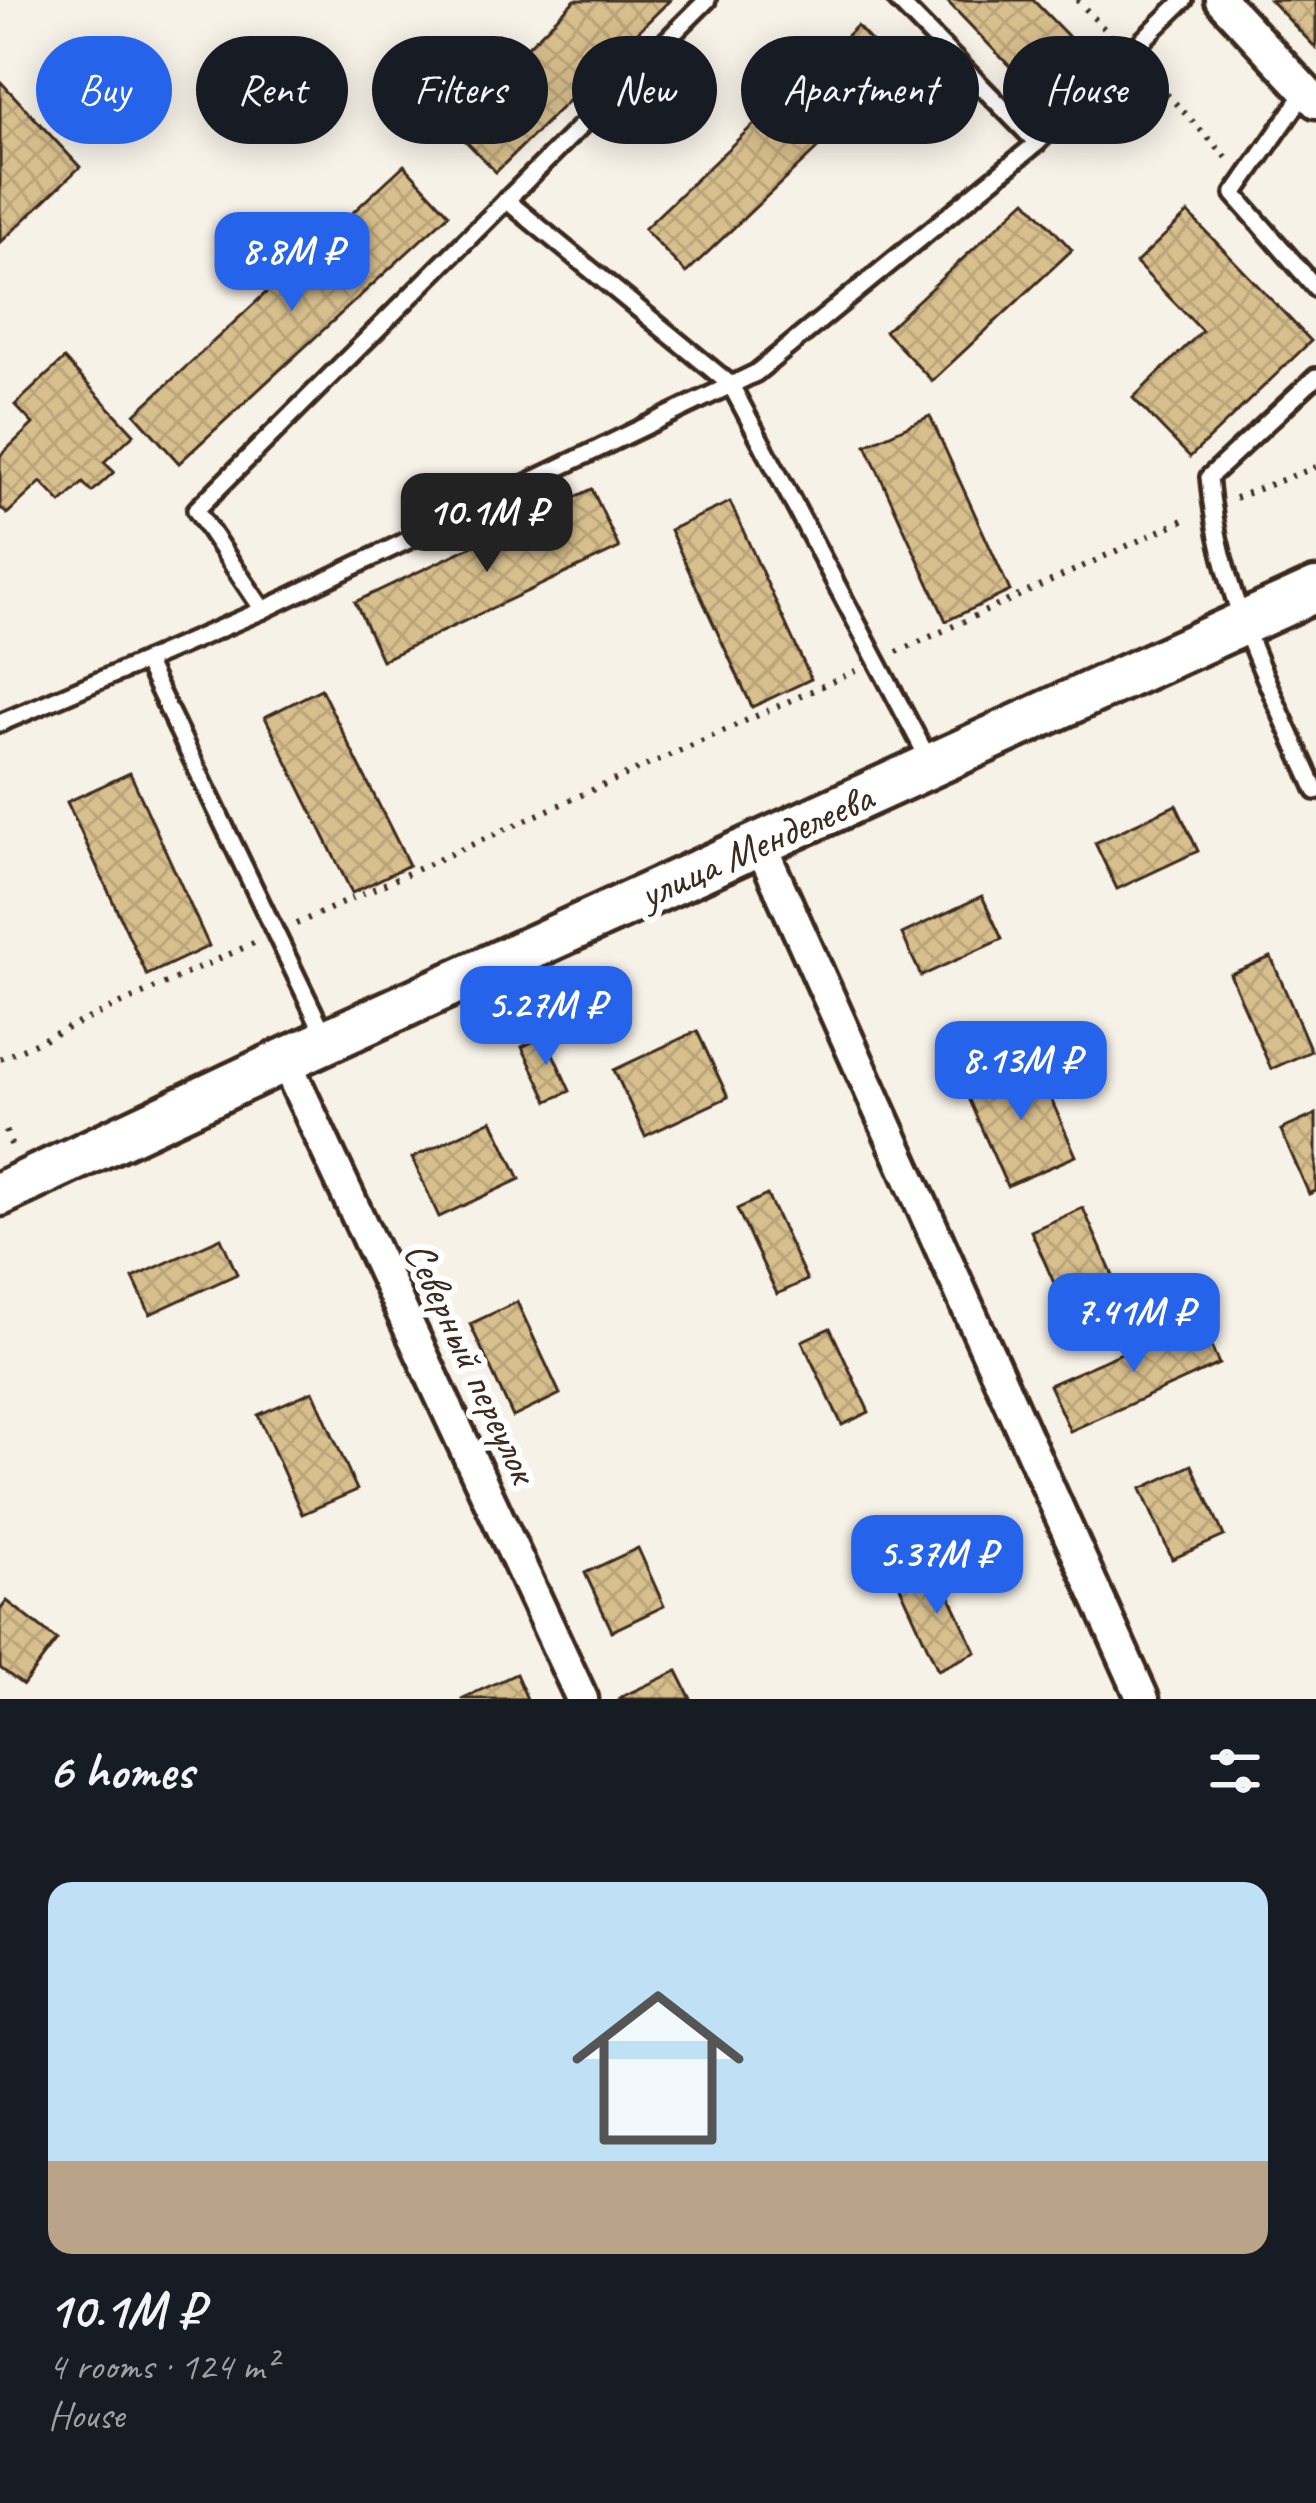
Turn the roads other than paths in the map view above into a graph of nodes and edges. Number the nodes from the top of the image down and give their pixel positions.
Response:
1 (706, 0) edge
2 (897, 0) edge
3 (1184, 0) edge
4 (1221, 0) edge
5 (1147, 36) edge
6 (1311, 97) edge
7 (1003, 108) edge
8 (1036, 144) edge
9 (506, 200) junction
10 (1316, 288) edge
11 (1316, 376) edge
12 (730, 385) junction
13 (1316, 590) edge
14 (263, 610) junction
15 (1242, 626) junction
16 (145, 661) junction
17 (0, 723) edge
18 (932, 766) junction
19 (1316, 791) edge
20 (760, 844) junction
21 (327, 1041) junction
22 (285, 1060) junction
23 (0, 1194) edge
24 (582, 1699) edge
25 (1143, 1699) edge

1 - 9 lane
2 - 7 lane
3 - 5 lane
4 - 6 street
6 - 10 lane
8 - 12 lane
9 - 12 lane
9 - 14 lane
11 - 15 lane
12 - 14 lane
12 - 18 lane
13 - 15 main road, улица Менделеева
14 - 16 lane
15 - 18 main road, улица Менделеева
15 - 19 lane
16 - 17 lane
16 - 21 lane
18 - 20 main road, улица Менделеева
20 - 21 main road, улица Менделеева
20 - 25 street
21 - 22 main road, улица Менделеева
22 - 23 main road, улица Менделеева
22 - 24 street, Северный переулок

